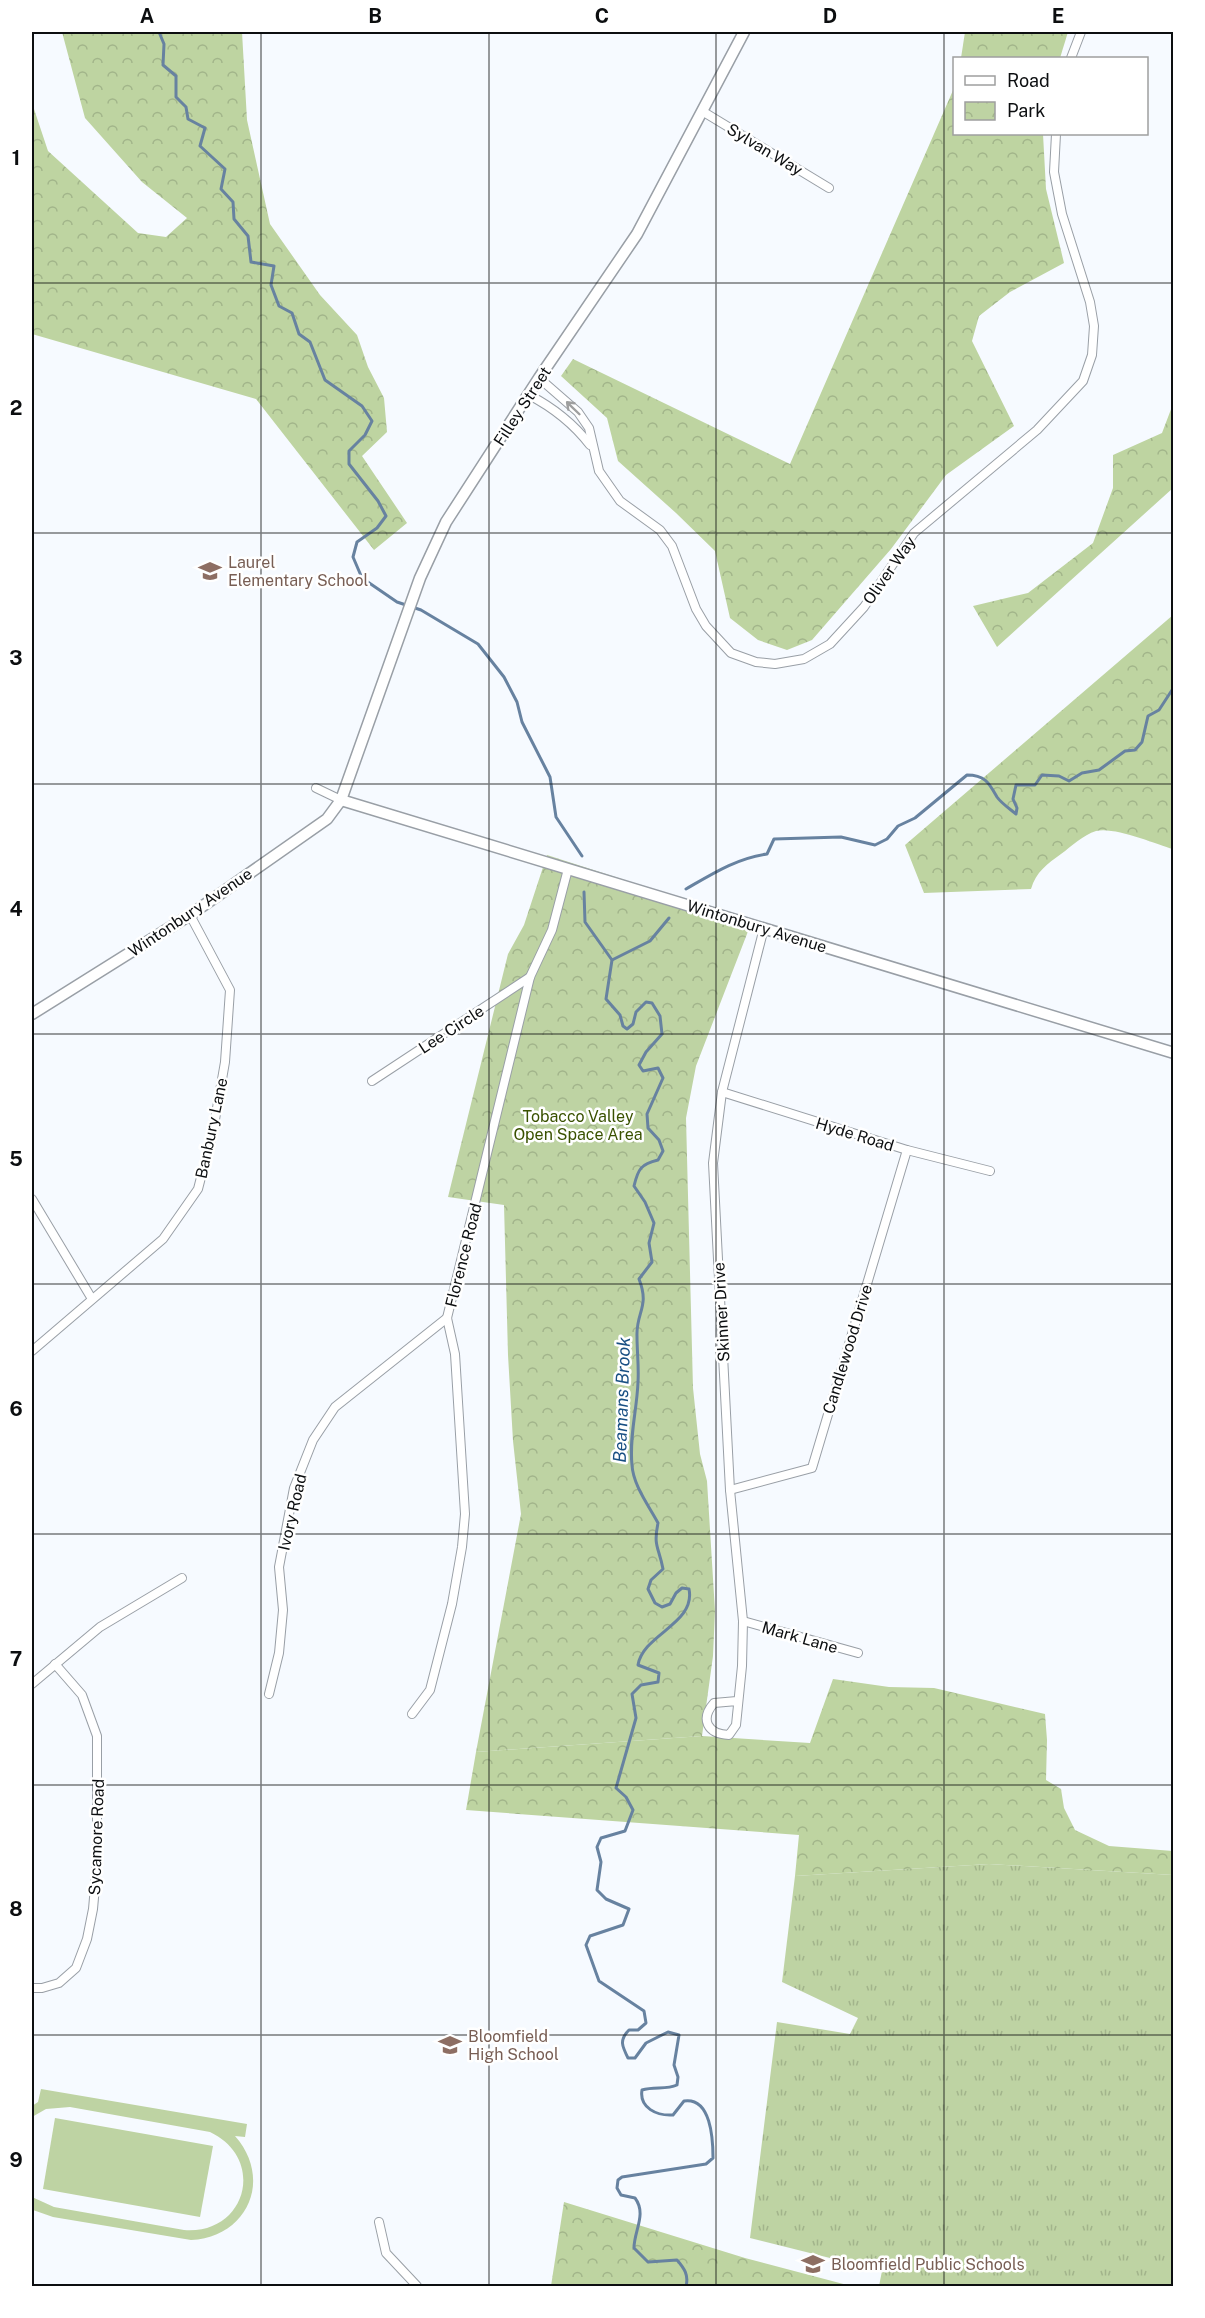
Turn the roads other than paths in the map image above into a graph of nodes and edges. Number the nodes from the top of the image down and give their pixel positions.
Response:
1 (744, 32) edge
2 (1081, 32) edge
3 (1071, 57) edge
4 (702, 111) junction
5 (1056, 135) edge
6 (829, 188) dead end
7 (539, 378) junction
8 (529, 395) junction
9 (592, 447) junction
10 (316, 788) dead end
11 (341, 800) junction
12 (568, 869) junction
13 (190, 915) junction
14 (764, 928) junction
15 (530, 977) junction
16 (32, 1014) edge
17 (1173, 1053) edge
18 (372, 1081) dead end
19 (722, 1092) junction
20 (907, 1150) junction
21 (990, 1171) dead end
22 (32, 1199) edge
23 (92, 1299) junction
24 (447, 1318) junction
25 (32, 1351) edge
26 (730, 1490) junction
27 (182, 1578) dead end
28 (743, 1621) junction
29 (858, 1653) dead end
30 (55, 1664) junction
31 (32, 1684) edge
32 (269, 1694) dead end
33 (737, 1701) junction
34 (412, 1714) dead end
35 (32, 1988) edge
36 (378, 2222) dead end
37 (417, 2286) edge

1 - 4 street, Filley Street
2 - 3 street
4 - 6 street, Sylvan Way
4 - 7 street, Filley Street
5 - 9 street, Oliver Way
7 - 8 street, Filley Street
9 -> 7 street, Oliver Way
8 - 9 street, Oliver Way
8 - 11 street, Filley Street
10 - 11 street, Wintonbury Avenue
11 - 12 street, Wintonbury Avenue
11 - 13 street, Wintonbury Avenue
12 - 14 street, Wintonbury Avenue
12 - 15 street, Florence Road
13 - 16 street, Wintonbury Avenue
13 - 23 street, Banbury Lane
14 - 17 street, Wintonbury Avenue
14 - 19 street, Skinner Drive
15 - 18 street, Lee Circle
15 - 24 street, Florence Road
19 - 20 street, Hyde Road
19 - 26 street, Skinner Drive
20 - 21 street, Hyde Road
20 - 26 street, Candlewood Drive
22 - 23 street
23 - 25 street, Banbury Lane
24 - 32 street, Ivory Road
24 - 34 street, Florence Road
26 - 28 street, Skinner Drive
27 - 30 street
28 - 29 street, Mark Lane
28 - 33 street, Skinner Drive
30 - 31 street
30 - 35 street, Sycamore Road
33 - 33 street, Skinner Drive
36 - 37 street

